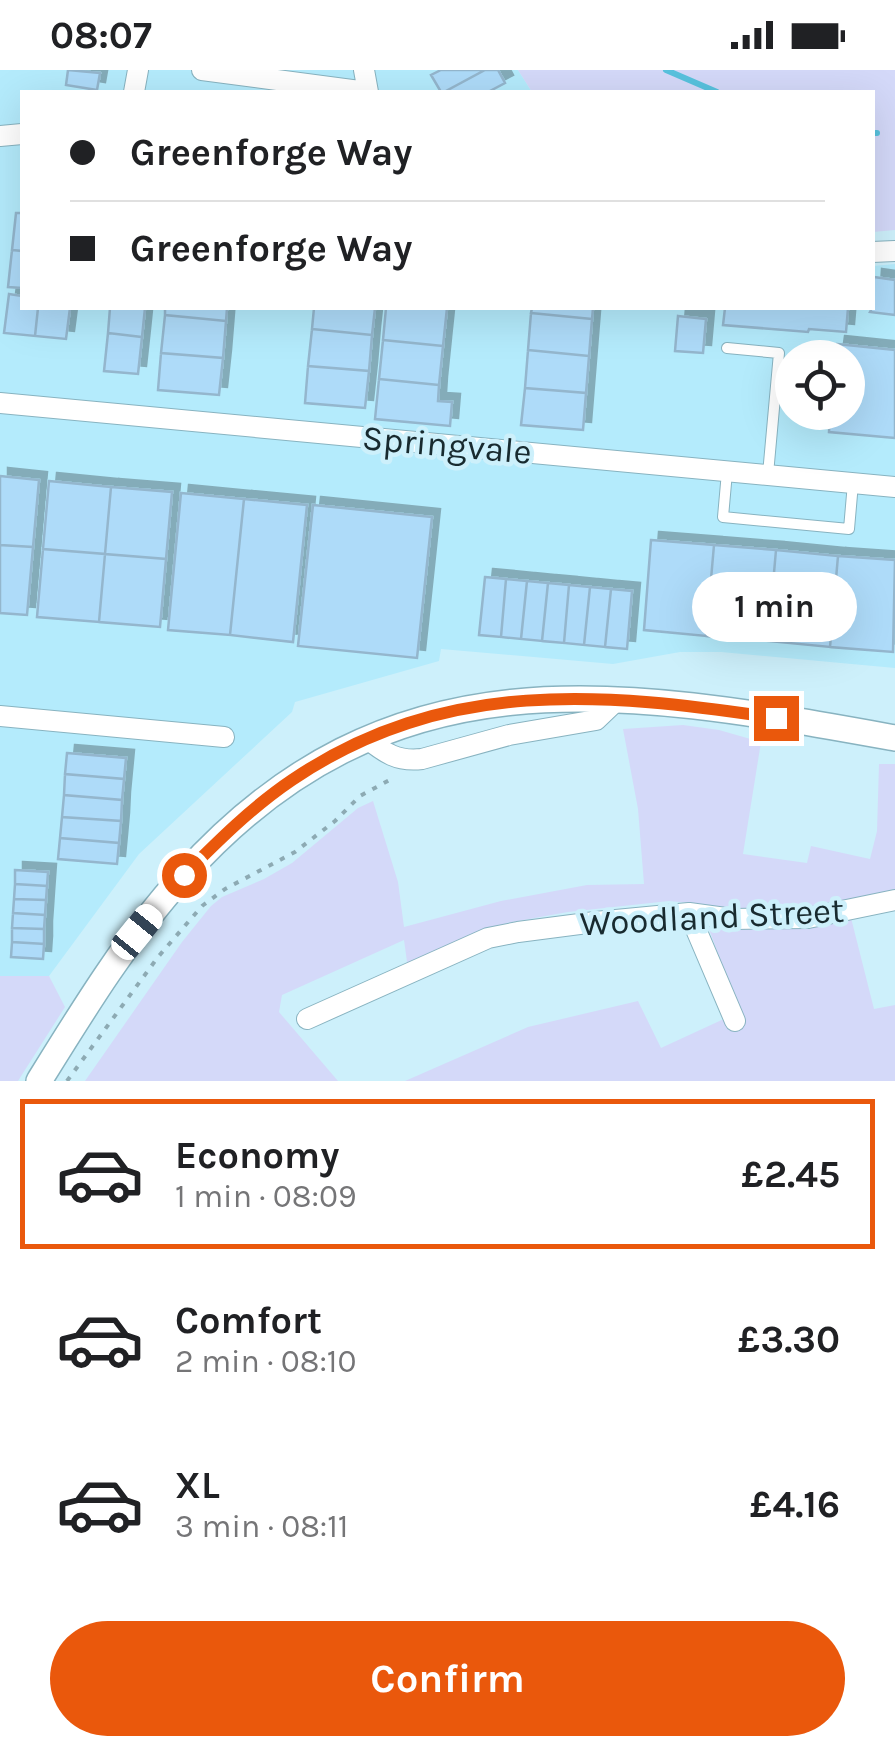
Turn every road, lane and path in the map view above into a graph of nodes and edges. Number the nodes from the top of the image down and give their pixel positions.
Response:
1 (202, 70) edge
2 (352, 90) edge
3 (727, 348) dead end
4 (0, 403) edge
5 (728, 472) junction
6 (768, 475) junction
7 (853, 483) junction
8 (895, 487) edge
9 (618, 699) junction
10 (0, 716) edge
11 (224, 736) dead end
12 (366, 738) junction
13 (895, 738) edge
14 (407, 761) junction
15 (895, 900) edge
16 (689, 913) junction
17 (307, 1020) dead end
18 (735, 1021) dead end
19 (39, 1081) edge
20 (67, 1081) edge

1 - 2 street
3 - 6 lane
4 - 5 street, Springvale
5 - 6 street, Springvale
5 - 7 lane
6 - 7 street, Springvale
7 - 8 street, Springvale
9 - 12 street
9 - 13 street
9 - 14 street
10 - 11 street
12 - 14 street
12 - 19 street
14 - 20 path
15 - 16 street, Woodland Street
16 - 17 street, Woodland Street
16 - 18 street

